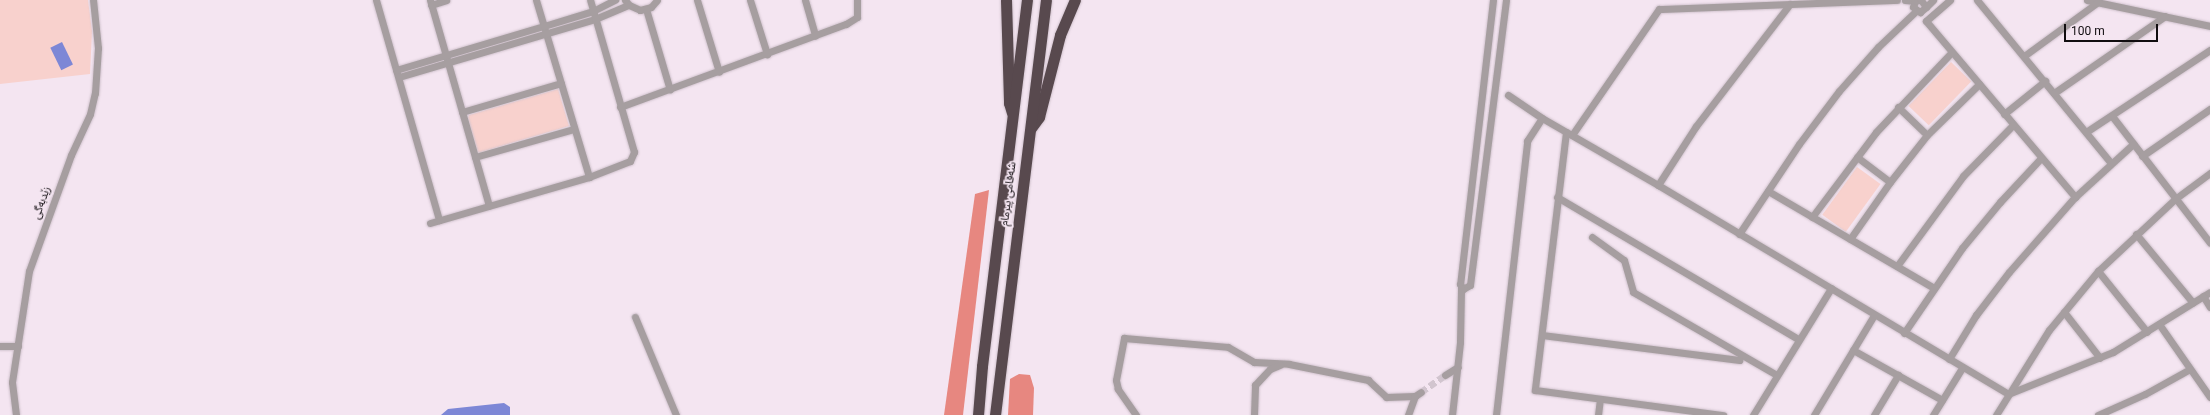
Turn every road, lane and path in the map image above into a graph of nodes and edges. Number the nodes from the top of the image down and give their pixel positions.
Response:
1 (93, 0) edge
2 (376, 0) edge
3 (446, 0) edge
4 (536, 0) edge
5 (590, 0) edge
6 (615, 0) edge
7 (657, 0) edge
8 (697, 0) edge
9 (750, 0) edge
10 (804, 0) edge
11 (857, 0) edge
12 (1006, 0) edge
13 (1027, 0) edge
14 (1046, 0) edge
15 (1075, 0) edge
16 (1494, 0) edge
17 (1506, 0) edge
18 (1897, 0) edge
19 (1905, 0) edge
20 (1918, 0) edge
21 (1933, 0) edge
22 (1950, 0) edge
23 (1977, 0) edge
24 (2087, 0) edge
25 (430, 2) edge
26 (626, 2) edge
27 (2098, 2) junction
28 (1790, 4) junction
29 (1926, 7) junction
30 (646, 9) junction
31 (593, 11) junction
32 (1916, 11) junction
33 (2165, 16) junction
34 (595, 19) junction
35 (544, 26) junction
36 (2210, 26) edge
37 (546, 34) junction
38 (815, 36) junction
39 (2210, 50) edge
40 (1952, 52) junction
41 (767, 54) junction
42 (2024, 56) junction
43 (447, 58) junction
44 (719, 72) junction
45 (398, 73) junction
46 (2045, 81) junction
47 (561, 83) junction
48 (1979, 84) junction
49 (1484, 85) junction
50 (1495, 88) junction
51 (670, 90) junction
52 (2054, 93) junction
53 (1508, 95) dead end
54 (620, 107) junction
55 (1898, 107) junction
56 (2210, 109) edge
57 (462, 112) junction
58 (2004, 114) junction
59 (2112, 116) junction
60 (1014, 117) junction
61 (1542, 118) junction
62 (2013, 125) junction
63 (574, 128) junction
64 (1030, 130) junction
65 (2086, 132) junction
66 (1569, 133) junction
67 (1928, 135) junction
68 (2133, 144) junction
69 (2142, 156) junction
70 (475, 157) junction
71 (1857, 157) junction
72 (2041, 158) junction
73 (2111, 164) junction
74 (2210, 173) edge
75 (590, 177) junction
76 (1890, 182) junction
77 (1658, 184) junction
78 (1768, 191) junction
79 (1557, 197) junction
80 (2075, 197) junction
81 (2175, 199) junction
82 (489, 206) junction
83 (1469, 213) junction
84 (1479, 214) junction
85 (1812, 217) junction
86 (439, 220) junction
87 (430, 224) dead end
88 (1739, 234) junction
89 (2136, 234) junction
90 (1592, 237) dead end
91 (1850, 239) junction
92 (2210, 243) edge
93 (1897, 266) junction
94 (2098, 271) junction
95 (1461, 288) junction
96 (1831, 288) junction
97 (1934, 288) junction
98 (2210, 292) edge
99 (2203, 296) junction
100 (2193, 303) junction
101 (2210, 307) edge
102 (2064, 312) junction
103 (1874, 315) junction
104 (635, 317) dead end
105 (2159, 324) junction
106 (2147, 332) junction
107 (1904, 333) junction
108 (1542, 335) junction
109 (1798, 340) junction
110 (0, 346) edge
111 (18, 346) junction
112 (1853, 350) junction
113 (2100, 358) junction
114 (1948, 359) junction
115 (1739, 360) dead end
116 (1282, 364) junction
117 (1458, 367) junction
118 (1962, 368) junction
119 (2190, 369) junction
120 (1445, 375) tunnel mouth
121 (1777, 375) junction
122 (1898, 375) junction
123 (2008, 394) junction
124 (2210, 397) edge
125 (1600, 399) junction
126 (1942, 400) junction
127 (16, 415) edge
128 (676, 415) edge
129 (978, 415) edge
130 (995, 415) edge
131 (1136, 415) edge
132 (1254, 415) edge
133 (1408, 415) edge
134 (1452, 415) edge
135 (1496, 415) edge
136 (1598, 415) edge
137 (1723, 415) edge
138 (1753, 415) edge
139 (1814, 415) edge
140 (1874, 415) edge
141 (1933, 415) edge
142 (1996, 415) edge
143 (2098, 415) edge

1 - 111 street, زێدبەگی
2 - 45 street
3 - 25 street
4 - 35 street
5 - 31 street
6 - 31 street
7 - 30 street
8 - 44 street
9 - 41 street
10 - 38 street
11 - 38 street
12 - 60 highway
13 - 60 highway, شەقامی پیرمام
14 - 64 highway, شەقامی پیرمام
15 - 64 highway
16 - 49 street
17 - 50 street
18 - 28 street
19 - 20 street
20 - 29 street
20 - 32 street
21 - 29 street
22 - 40 street
23 - 42 street
24 - 27 street
25 - 43 street
26 - 30 street
26 - 34 street
27 - 33 street
27 - 42 street
28 - 66 street
28 - 77 street
29 - 32 street
30 - 51 street
31 - 34 street
31 - 35 street
32 - 78 street
33 - 36 street
33 - 52 street
34 - 37 street
34 - 54 street
35 - 37 street
35 - 43 street
37 - 43 street
37 - 47 street
38 - 41 street
39 - 59 street
40 - 48 street
40 - 55 street
41 - 44 street
42 - 46 street
43 - 45 street
43 - 57 street
44 - 51 street
45 - 86 street
46 - 52 street
46 - 58 street
47 - 57 street
47 - 63 street
48 - 58 street
48 - 67 street
49 - 50 street
49 - 83 street
50 - 84 street
51 - 54 street
52 - 65 street
53 - 61 street
54 - 75 street
55 - 67 street
55 - 71 street
56 - 69 street
57 - 70 street
58 - 62 street
59 - 65 street
59 - 68 street
60 - 129 highway, شەقامی پیرمام
61 - 66 street
61 - 135 street
62 - 72 street
62 - 93 street
63 - 70 street
63 - 75 street
64 - 130 highway, شەقامی پیرمام
65 - 73 street
66 - 77 street
66 - 79 street
67 - 76 street
68 - 69 street
68 - 73 street
69 - 81 street
70 - 82 street
71 - 76 street
71 - 85 street
72 - 80 street
72 - 97 street
73 - 80 street
74 - 81 street
75 - 82 street
76 - 91 street
77 - 88 street
78 - 85 street
78 - 88 street
79 - 108 street
79 - 109 street
80 - 114 street
81 - 89 street
81 - 92 street
82 - 86 street
83 - 84 street
83 - 95 street
84 - 95 street
85 - 91 street
86 - 87 street
88 - 96 street
89 - 94 street
89 - 100 street
90 - 121 street
91 - 93 street
93 - 97 street
94 - 102 street
94 - 106 street
95 - 117 street
96 - 103 street
96 - 109 street
97 - 107 street
98 - 99 street
99 - 100 street
99 - 101 street
100 - 105 street
102 - 113 street
102 - 123 street
103 - 107 street
103 - 112 street
104 - 128 street
105 - 106 street
105 - 119 street
106 - 113 street
107 - 114 street
108 - 115 street
108 - 125 street
109 - 121 street
110 - 111 street
111 - 127 street, زێدبەگی
112 - 122 street
112 - 139 street
113 - 123 street
114 - 118 street
116 - 131 street
116 - 132 street
116 - 133 street
117 - 120 street
117 - 134 street
118 - 123 street
118 - 126 street
119 - 124 street
119 - 143 street
121 - 138 street
122 - 126 street
122 - 140 street
123 - 142 street
125 - 136 street
125 - 137 street
126 - 141 street

